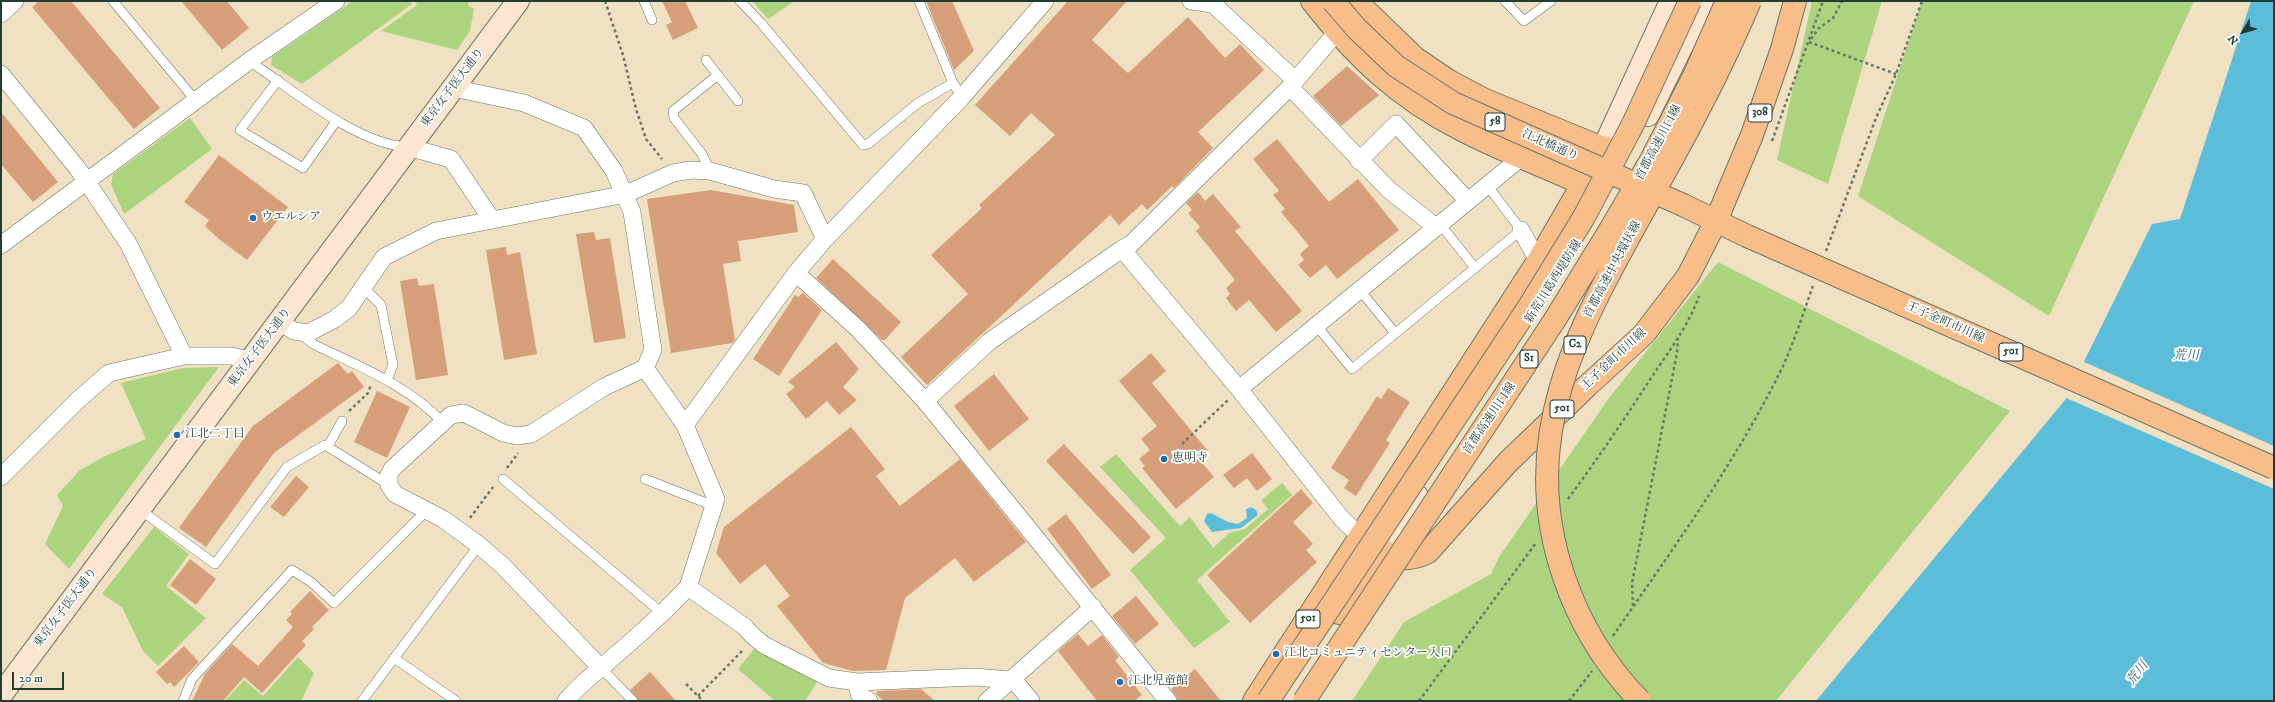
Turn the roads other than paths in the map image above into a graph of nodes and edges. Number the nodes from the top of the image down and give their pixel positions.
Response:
1 (15, 1) edge
2 (113, 1) edge
3 (336, 1) edge
4 (518, 1) edge
5 (644, 1) edge
6 (740, 1) edge
7 (919, 1) edge
8 (1045, 1) edge
9 (1192, 1) edge
10 (1312, 1) edge
11 (1333, 1) edge
12 (1505, 1) edge
13 (1551, 1) edge
14 (1671, 1) edge
15 (1690, 1) edge
16 (1704, 1) edge
17 (1714, 1) edge
18 (1727, 1) edge
19 (1750, 1) edge
20 (1795, 1) edge
21 (1358, 2) edge
22 (1, 14) edge
23 (652, 20) dead end
24 (1336, 33) junction
25 (706, 60) dead end
26 (249, 61) junction
27 (1, 74) edge
28 (718, 75) junction
29 (278, 80) junction
30 (1293, 84) junction
31 (453, 88) junction
32 (958, 90) junction
33 (738, 100) dead end
34 (1485, 100) junction
35 (196, 101) junction
36 (337, 120) junction
37 (1462, 131) junction
38 (408, 148) junction
39 (1604, 148) junction
40 (1523, 156) junction
41 (1626, 158) junction
42 (1360, 161) junction
43 (710, 171) junction
44 (88, 182) junction
45 (1584, 184) junction
46 (1487, 185) junction
47 (626, 194) junction
48 (1607, 196) junction
49 (1468, 201) junction
50 (492, 220) junction
51 (1716, 221) junction
52 (1438, 225) junction
53 (1521, 230) junction
54 (1747, 236) joint
55 (825, 239) junction
56 (2, 243) edge
57 (1122, 249) junction
58 (1538, 261) junction
59 (1475, 268) junction
60 (796, 273) junction
61 (363, 287) junction
62 (1360, 289) junction
63 (279, 322) junction
64 (1316, 325) junction
65 (300, 333) junction
66 (1395, 333) junction
67 (184, 356) junction
68 (251, 360) junction
69 (645, 368) junction
70 (387, 380) junction
71 (1239, 389) junction
72 (925, 401) junction
73 (342, 421) road end
74 (443, 423) junction
75 (685, 425) junction
76 (328, 446) junction
77 (2274, 468) edge
78 (1, 477) edge
79 (503, 479) dead end
80 (645, 479) dead end
81 (389, 485) junction
82 (714, 506) junction
83 (139, 509) junction
84 (426, 511) junction
85 (1361, 537) junction
86 (479, 545) junction
87 (1382, 550) junction
88 (688, 587) junction
89 (1093, 607) junction
90 (663, 614) junction
91 (394, 658) junction
92 (601, 668) junction
93 (1010, 680) junction
94 (859, 694) edge
95 (1, 695) edge
96 (183, 701) edge
97 (362, 701) edge
98 (456, 701) edge
99 (566, 701) edge
100 (633, 701) edge
101 (987, 701) edge
102 (1031, 701) edge
103 (1168, 701) edge
104 (1254, 701) edge
105 (1268, 701) edge
106 (1280, 701) edge
107 (1304, 701) edge
108 (1628, 701) edge
109 (1640, 701) edge

1 - 22 street
2 - 35 lane
3 - 26 street
4 - 31 street, 東京女子医大通り
5 - 23 lane
6 - 32 lane
7 - 32 lane
8 - 32 street
9 - 30 street
10 - 24 main road, 58
11 - 51 main road, 江北橋通り / 58, bridge
12 - 13 lane
14 - 39 street
15 - 105 main road, S1, bridge
16 - 41 street, 新荒川葛西堤防線
17 - 108 main road, 首都高速中央環状線 / C2, bridge
18 - 107 main road, 首都高速川口線 / S1, bridge
19 - 109 main road, 首都高速中央環状線 / C2, bridge
20 - 51 main road, 308
21 - 34 main road, 58
24 - 30 street
24 - 37 main road, 58
25 - 28 lane
26 - 29 lane
26 - 35 street
27 - 44 street
28 - 33 lane
28 - 43 lane
29 - 36 lane
29 - 36 lane
30 - 42 street
30 - 57 street
31 - 38 street, 東京女子医大通り
31 - 47 street
32 - 55 street
34 - 37 street
34 - 39 main road, 58
35 - 44 street
36 - 38 lane
37 - 40 main road, 58
38 - 50 street
38 - 63 street, 東京女子医大通り
39 - 41 main road, 58
39 - 45 main road, 501
40 - 45 main road, 58
40 - 46 street
41 - 48 street, 新荒川葛西堤防線
42 - 49 street
42 - 52 street
43 - 47 street
43 - 55 street
44 - 56 street
44 - 67 street
45 - 48 main road, 58
45 - 58 main road, 501
46 - 49 street
46 - 53 lane
47 - 50 street
47 - 69 street
48 - 87 street, 新荒川葛西堤防線
49 - 52 street
50 - 61 street
51 - 54 main road, 江北橋通り / 501
51 - 87 main road, 王子金町市川線 / 501
52 - 59 lane
52 - 62 street
53 - 58 street
53 - 59 lane
54 - 77 main road, 王子金町市川線 / 501, bridge
55 - 60 street
57 - 71 street
57 - 72 street
58 - 85 main road, 501
59 - 66 lane
60 - 72 street
60 - 75 street
61 - 65 street
61 - 70 lane
62 - 64 street
62 - 66 lane
63 - 65 street
63 - 68 street, 東京女子医大通り
64 - 66 lane
64 - 71 street
65 - 70 lane
67 - 68 street
67 - 78 street
68 - 83 street, 東京女子医大通り
69 - 74 street
69 - 75 street
70 - 74 lane
71 - 85 street
72 - 89 street
73 - 76 lane
74 - 81 street
75 - 82 street
76 - 81 lane
76 - 83 lane
79 - 90 lane
80 - 82 lane
81 - 84 street
82 - 88 street
83 - 95 street, 東京女子医大通り
84 - 86 street
84 - 96 lane
85 - 87 main road, 王子金町市川線 / 501
85 - 104 main road, 501
86 - 91 lane
86 - 92 street
87 - 106 main road, 501
88 - 90 street
88 - 94 street
89 - 93 street
89 - 103 street
90 - 92 street
91 - 97 lane
91 - 98 lane
92 - 99 street
92 - 100 lane
93 - 94 street
93 - 101 street
93 - 102 street

